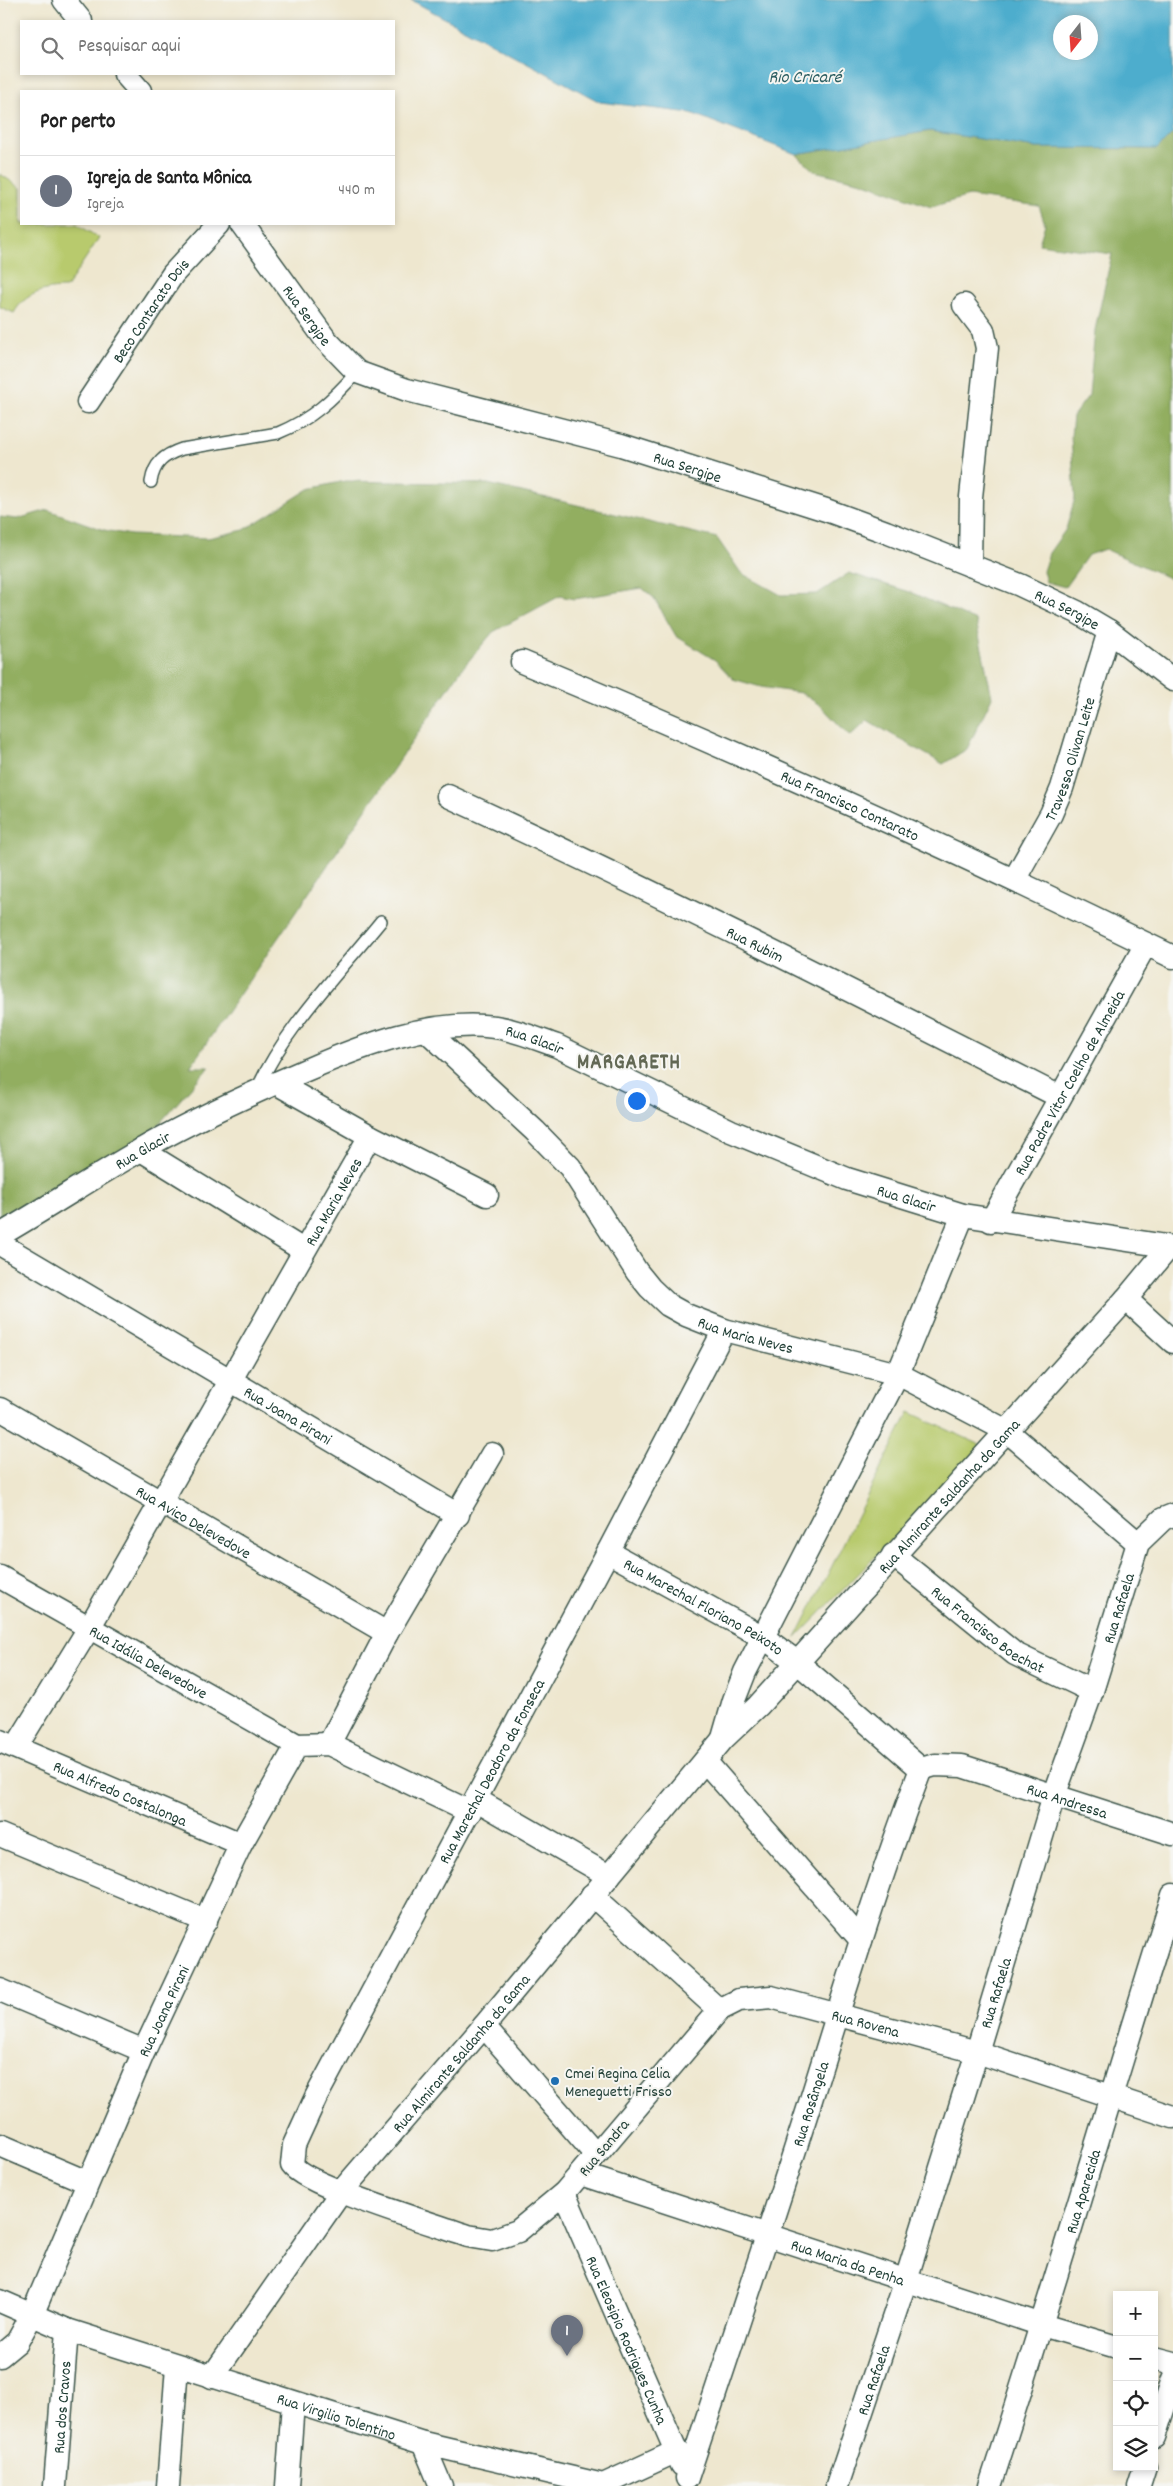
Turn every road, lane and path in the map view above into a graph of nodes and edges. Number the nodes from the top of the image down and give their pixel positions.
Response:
1 (64, 0) edge
2 (81, 20) edge
3 (126, 75) edge
4 (139, 90) edge
5 (218, 225) edge
6 (243, 225) edge
7 (964, 305) dead end
8 (357, 372) junction
9 (88, 402) dead end
10 (151, 482) dead end
11 (970, 565) junction
12 (1109, 631) junction
13 (522, 662) dead end
14 (1173, 680) edge
15 (448, 796) dead end
16 (1014, 880) junction
17 (381, 921) dead end
18 (1146, 944) junction
19 (1173, 957) edge
20 (427, 1031) junction
21 (276, 1083) junction
22 (255, 1093) junction
23 (1060, 1097) junction
24 (370, 1136) junction
25 (141, 1150) junction
26 (487, 1194) dead end
27 (963, 1215) junction
28 (991, 1221) junction
29 (0, 1235) edge
30 (0, 1244) edge
31 (1171, 1247) edge
32 (303, 1250) junction
33 (1126, 1299) junction
34 (724, 1330) junction
35 (1173, 1342) edge
36 (898, 1374) junction
37 (229, 1379) junction
38 (0, 1409) edge
39 (1007, 1432) junction
40 (492, 1454) dead end
41 (161, 1502) junction
42 (458, 1515) junction
43 (1173, 1515) edge
44 (1138, 1543) junction
45 (608, 1552) junction
46 (893, 1555) junction
47 (0, 1577) edge
48 (89, 1628) junction
49 (387, 1633) junction
50 (763, 1636) junction
51 (797, 1662) junction
52 (1092, 1692) junction
53 (723, 1739) junction
54 (8, 1744) edge
55 (329, 1744) junction
56 (297, 1746) junction
57 (705, 1761) junction
58 (921, 1769) junction
59 (1054, 1796) junction
60 (473, 1806) junction
61 (1173, 1834) edge
62 (0, 1835) edge
63 (241, 1844) junction
64 (609, 1876) junction
65 (592, 1895) junction
66 (1173, 1896) edge
67 (206, 1920) junction
68 (861, 1940) junction
69 (0, 1990) edge
70 (719, 2010) junction
71 (838, 2014) junction
72 (484, 2026) junction
73 (144, 2051) junction
74 (977, 2052) junction
75 (1110, 2097) junction
76 (1173, 2117) edge
77 (0, 2145) edge
78 (596, 2155) junction
79 (581, 2174) junction
80 (87, 2182) junction
81 (341, 2192) junction
82 (564, 2193) junction
83 (768, 2235) junction
84 (906, 2280) junction
85 (0, 2301) edge
86 (32, 2315) junction
87 (1042, 2325) junction
88 (67, 2330) junction
89 (1113, 2346) edge
90 (0, 2356) edge
91 (1158, 2359) edge
92 (1173, 2363) edge
93 (177, 2366) junction
94 (212, 2377) junction
95 (1173, 2379) edge
96 (293, 2403) junction
97 (1158, 2426) edge
98 (423, 2443) junction
99 (677, 2451) junction
100 (1144, 2471) edge
101 (689, 2482) edge
102 (55, 2486) edge
103 (168, 2486) edge
104 (287, 2486) edge
105 (441, 2486) edge
106 (603, 2486) edge
107 (837, 2486) edge
108 (990, 2486) edge
109 (1139, 2486) edge

1 - 2 street
3 - 4 street
5 - 9 street, Beco Contarato Dois
6 - 8 street, Rua Sergipe
7 - 11 street
8 - 10 lane
8 - 11 street, Rua Sergipe
11 - 12 street, Rua Sergipe
12 - 14 street, Rua Sergipe
12 - 16 street, Travessa Olivan Leite
13 - 16 street, Rua Francisco Contarato
15 - 23 street, Rua Rubim
16 - 18 street, Rua Francisco Contarato
17 - 22 lane
18 - 19 street, Rua Francisco Contarato
18 - 23 street, Rua Padre Vitor Coelho de Almeida
20 - 21 street, Rua Glacir
20 - 27 street, Rua Glacir
20 - 34 street, Rua Maria Neves
21 - 22 street, Rua Glacir
21 - 24 street
22 - 25 street, Rua Glacir
23 - 28 street, Rua Padre Vitor Coelho de Almeida
24 - 26 street
24 - 32 street, Rua Maria Neves
25 - 29 street, Rua Glacir
25 - 32 street
27 - 28 street, Rua Glacir
27 - 36 street, Rua Almirante Saldanha da Gama
28 - 31 street, Rua Glacir
30 - 37 street, Rua Joana Pirani
31 - 33 street, Rua Almirante Saldanha da Gama
32 - 37 street, Rua Maria Neves
33 - 35 street
33 - 39 street, Rua Almirante Saldanha da Gama
34 - 36 street, Rua Maria Neves
34 - 45 street, Rua Marechal Deodoro da Fonseca
36 - 39 street, Rua Maria Neves
36 - 50 street, Rua Almirante Saldanha da Gama
37 - 41 street, Rua Maria Neves
37 - 42 street, Rua Joana Pirani
38 - 41 street, Rua Avico Delevedove
39 - 44 street, Rua Maria Neves
39 - 46 street, Rua Almirante Saldanha da Gama
40 - 42 street
41 - 48 street, Rua Maria Neves
41 - 49 street, Rua Avico Delevedove
42 - 49 street
43 - 44 street, Rua Rafaela
44 - 52 street, Rua Rafaela
45 - 50 street, Rua Marechal Floriano Peixoto
45 - 60 street, Rua Marechal Deodoro da Fonseca
46 - 51 street, Rua Almirante Saldanha da Gama
46 - 52 street, Rua Francisco Boechat
47 - 48 street, Rua Idália Delevedove
48 - 54 street, Rua Maria Neves
48 - 56 street, Rua Idália Delevedove
49 - 55 street
50 - 51 street, Rua Marechal Floriano Peixoto
50 - 53 street, Rua Almirante Saldanha da Gama
51 - 53 street, Rua Almirante Saldanha da Gama
51 - 58 street
52 - 59 street, Rua Rafaela
53 - 57 street, Rua Almirante Saldanha da Gama
54 - 63 street, Rua Alfredo Costalonga
55 - 56 street
55 - 60 street
56 - 63 street, Rua Joana Pirani
57 - 64 street, Rua Almirante Saldanha da Gama
57 - 68 street
58 - 59 street, Rua Andressa
58 - 68 street, Rua Rosângela
59 - 61 street, Rua Andressa
59 - 74 street, Rua Rafaela
60 - 64 street
60 - 81 street, Rua Marechal Deodoro da Fonseca
62 - 67 street
63 - 67 street, Rua Joana Pirani
64 - 65 street, Rua Almirante Saldanha da Gama
65 - 70 street
65 - 72 street, Rua Almirante Saldanha da Gama
66 - 75 street, Rua Aparecida
67 - 73 street, Rua Joana Pirani
68 - 71 street, Rua Rosângela
69 - 73 street
70 - 71 street, Rua Rovena
70 - 78 street, Rua Sandra
71 - 74 street, Rua Rovena
71 - 83 street, Rua Rosângela
72 - 78 street
72 - 81 street, Rua Almirante Saldanha da Gama
73 - 80 street, Rua Joana Pirani
74 - 75 street, Rua Rovena
74 - 84 street, Rua Rafaela
75 - 76 street, Rua Rovena
75 - 87 street, Rua Aparecida
77 - 80 street
78 - 79 street, Rua Sandra
79 - 82 street, Rua Sandra
79 - 83 street, Rua Maria da Penha
80 - 86 street, Rua Joana Pirani
81 - 82 street, Rua Sandra
81 - 94 street, Rua Almirante Saldanha da Gama
82 - 99 street, Rua Eleosipio Rodrigues Cunha
83 - 84 street, Rua Maria da Penha
83 - 101 street, Rua Rosângela
84 - 87 street, Rua Maria da Penha
84 - 107 street, Rua Rafaela
85 - 86 street, Rua Virgilio Tolentino
86 - 88 street, Rua Virgilio Tolentino
86 - 90 street, Rua Joana Pirani
87 - 89 street, Rua Maria da Penha
87 - 108 street, Rua Aparecida
88 - 93 street, Rua Virgilio Tolentino
88 - 102 street, Rua dos Cravos
91 - 92 street
93 - 94 street, Rua Virgilio Tolentino
93 - 103 street
94 - 96 street, Rua Virgilio Tolentino
95 - 97 street
96 - 98 street, Rua Virgilio Tolentino
96 - 104 street
98 - 105 street
98 - 106 street, Rua Virgilio Tolentino
99 - 101 street, Rua Eleosipio Rodrigues Cunha
99 - 106 street, Rua Virgilio Tolentino
100 - 109 street

